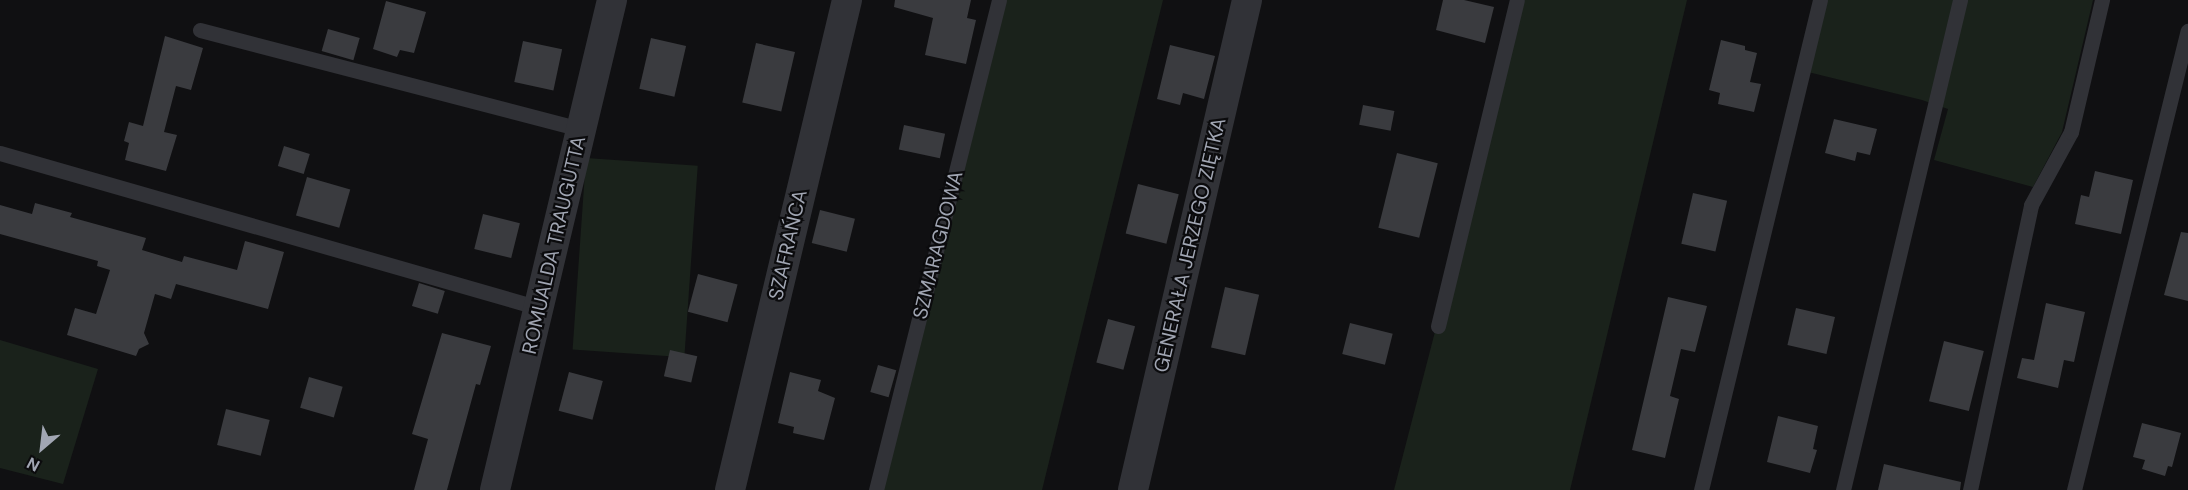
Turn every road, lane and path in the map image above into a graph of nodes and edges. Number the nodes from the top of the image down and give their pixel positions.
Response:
1 (612, 0) edge
2 (847, 0) edge
3 (999, 0) edge
4 (1247, 0) edge
5 (1517, 0) edge
6 (1820, 0) edge
7 (1960, 0) edge
8 (2102, 0) edge
9 (200, 30) dead end
10 (2188, 31) edge
11 (581, 129) junction
12 (0, 153) edge
13 (540, 308) junction
14 (1438, 326) dead end
15 (495, 490) edge
16 (730, 490) edge
17 (876, 490) edge
18 (1133, 490) edge
19 (1701, 490) edge
20 (1843, 490) edge
21 (1970, 490) edge
22 (2074, 490) edge

1 - 11 street, ROMUALDA TRAUGUTTA
2 - 16 street, SZAFRAŃCA
3 - 17 lane, SZMARAGDOWA
4 - 18 street, GENERAŁA JERZEGO ZIĘTKA
5 - 14 lane
6 - 19 lane
7 - 20 lane
8 - 21 lane
9 - 11 lane
10 - 22 lane
11 - 13 street, ROMUALDA TRAUGUTTA
12 - 13 lane
13 - 15 street, ROMUALDA TRAUGUTTA

